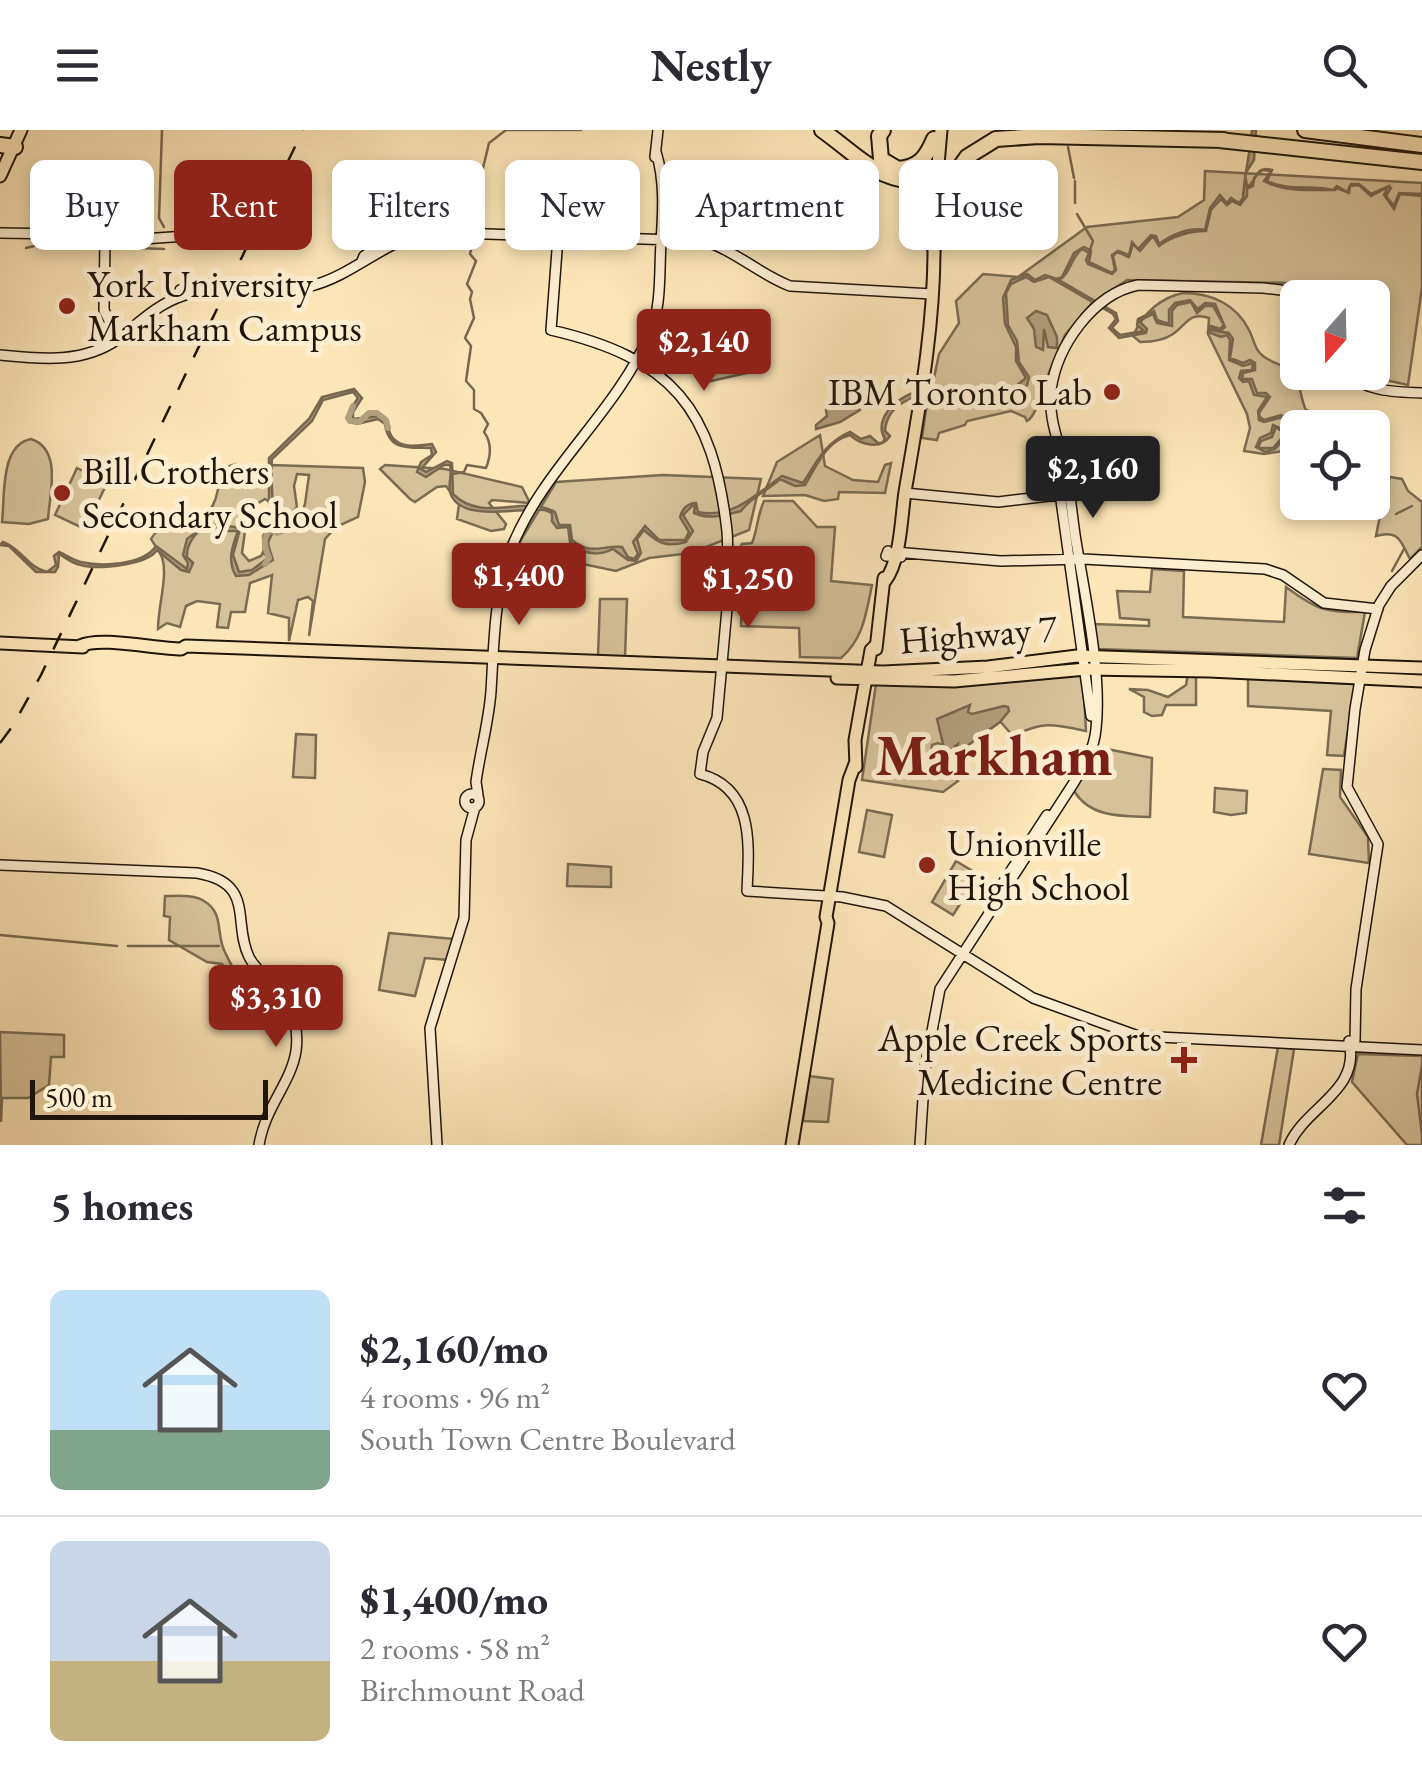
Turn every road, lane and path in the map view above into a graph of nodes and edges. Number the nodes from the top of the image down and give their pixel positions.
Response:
1 (18, 130) edge
2 (658, 130) edge
3 (822, 130) edge
4 (883, 130) edge
5 (1104, 130) edge
6 (1305, 130) edge
7 (937, 133) edge
8 (1224, 140) junction
9 (1422, 145) edge
10 (8, 147) edge
11 (934, 160) edge
12 (965, 160) edge
13 (1422, 162) edge
14 (0, 164) edge
15 (0, 176) edge
16 (899, 177) edge
17 (0, 233) edge
18 (30, 234) edge
19 (505, 235) edge
20 (640, 237) edge
21 (659, 237) junction
22 (105, 250) edge
23 (557, 250) edge
24 (930, 250) edge
25 (934, 250) edge
26 (362, 261) junction
27 (1280, 290) edge
28 (929, 291) junction
29 (116, 336) junction
30 (0, 356) edge
31 (635, 364) junction
32 (1377, 390) edge
33 (1422, 393) edge
34 (917, 404) junction
35 (905, 493) junction
36 (1065, 494) junction
37 (891, 554) junction
38 (1422, 555) edge
39 (1076, 560) junction
40 (728, 598) junction
41 (1378, 609) junction
42 (0, 643) edge
43 (496, 661) junction
44 (1090, 663) junction
45 (1422, 668) edge
46 (723, 670) junction
47 (1364, 671) junction
48 (870, 676) junction
49 (1422, 682) edge
50 (0, 866) edge
51 (833, 896) junction
52 (963, 954) junction
53 (1351, 1047) junction
54 (1422, 1050) edge
55 (259, 1145) edge
56 (437, 1145) edge
57 (792, 1145) edge
58 (920, 1145) edge
59 (1289, 1145) edge

1 - 10 main road
2 - 21 main road
3 - 16 highway
4 - 7 highway
5 - 8 highway
6 - 9 highway
7 - 11 main road
8 - 12 highway
8 - 13 highway
10 - 14 main road
10 - 15 main road
17 - 18 main road
19 - 26 main road
20 - 21 main road
21 - 26 main road
21 - 28 main road
21 - 31 main road
22 - 29 main road
23 - 31 main road
24 - 28 main road
25 - 28 main road
26 - 29 main road
27 - 36 main road
28 - 34 main road
29 - 30 main road
31 - 40 main road
31 - 43 main road
32 - 33 main road
34 - 35 main road
34 - 37 main road
35 - 36 main road
35 - 37 main road
36 - 39 main road
37 - 39 main road
37 - 48 main road
38 - 41 main road
39 - 41 main road
39 - 44 main road
40 - 46 main road
40 - 46 main road
41 - 47 main road
42 - 43 main road, Highway 7
43 - 46 main road, Highway 7
43 - 56 main road
44 - 47 main road, Highway 7
44 - 48 main road, Highway 7
44 - 52 main road
45 - 47 main road, Highway 7
46 - 48 main road, Highway 7
46 - 51 main road
47 - 49 main road, Highway 7
47 - 53 main road
48 - 51 main road
50 - 55 main road
51 - 52 main road
51 - 57 main road
52 - 53 main road
52 - 58 main road
53 - 54 main road
53 - 59 main road

